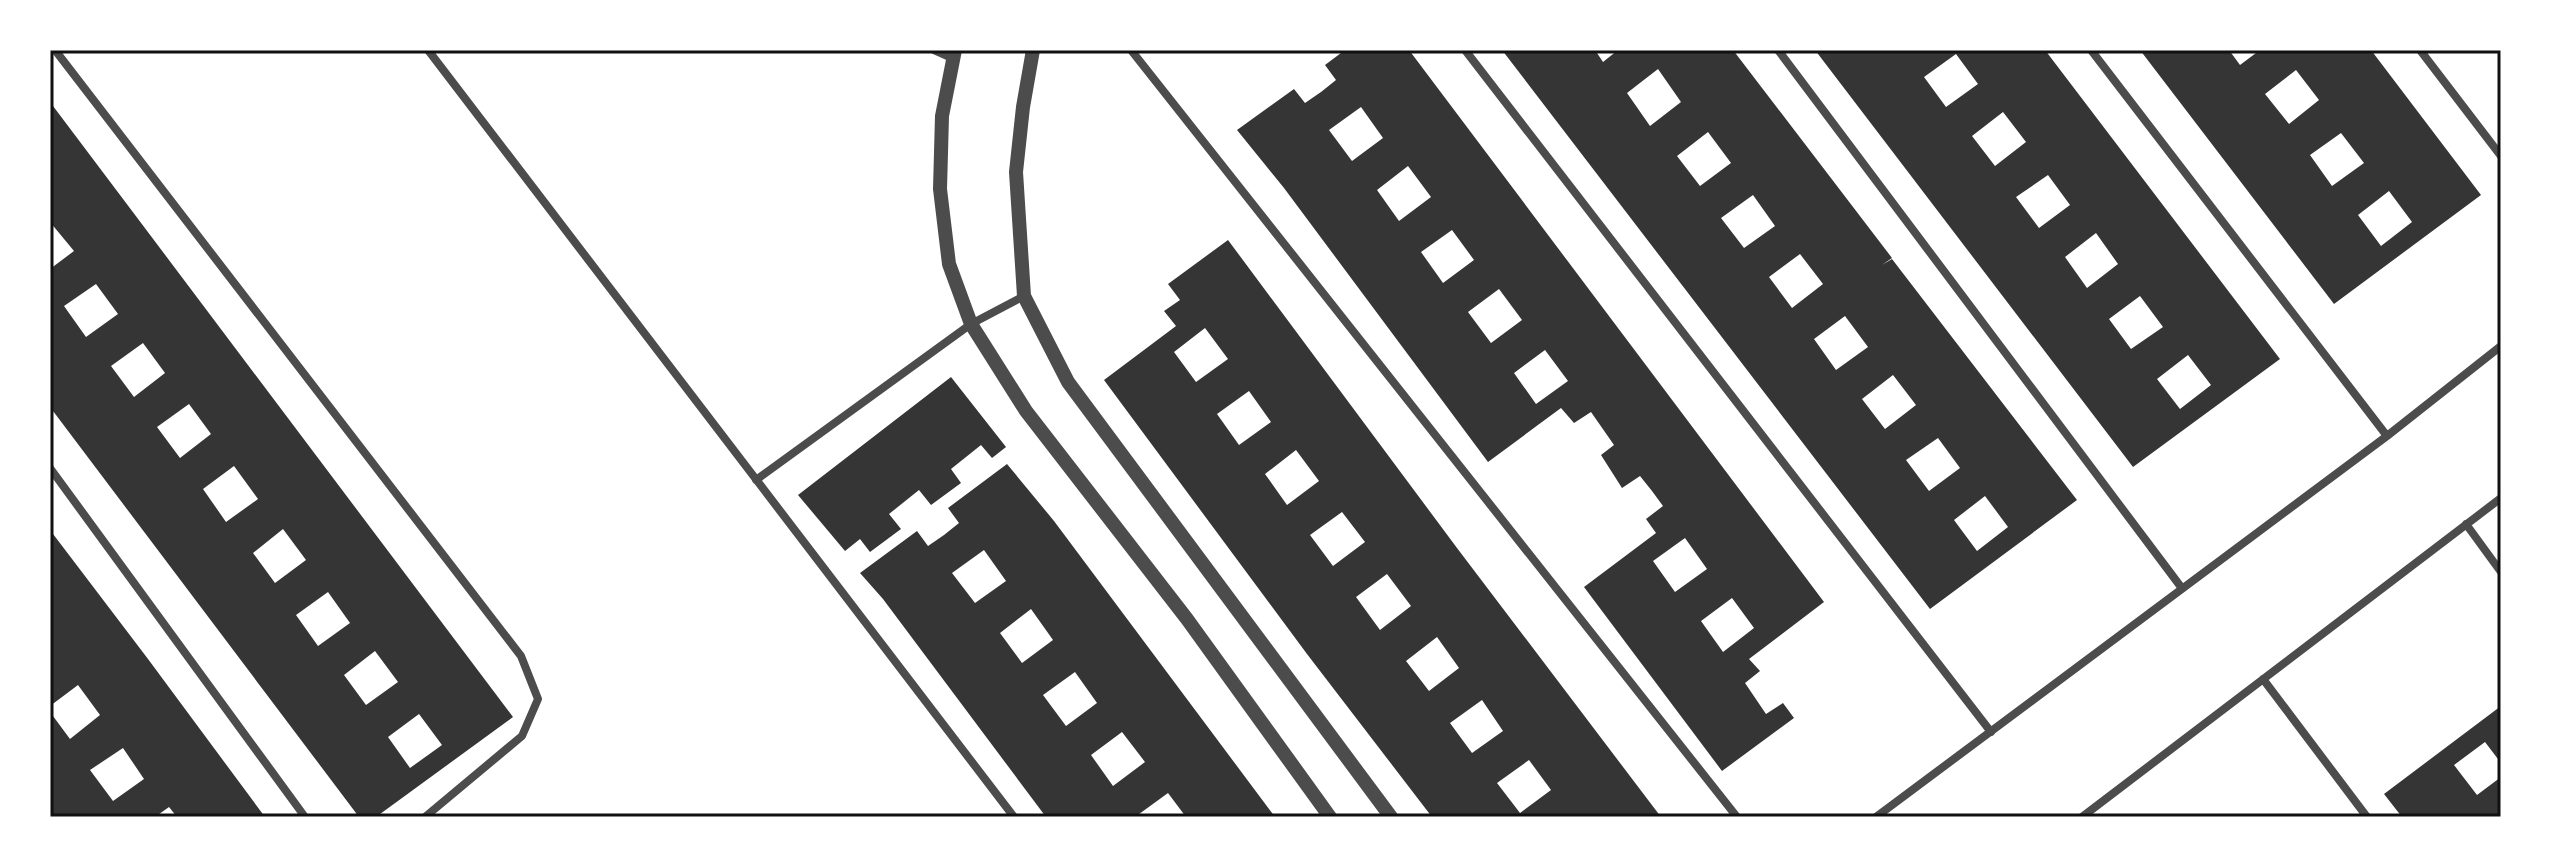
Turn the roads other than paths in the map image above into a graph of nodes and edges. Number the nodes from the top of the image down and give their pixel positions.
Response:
1 (55, 50) edge
2 (428, 50) edge
3 (934, 50) edge
4 (1033, 50) edge
5 (1131, 50) edge
6 (1465, 50) edge
7 (1778, 50) edge
8 (2091, 50) edge
9 (2420, 50) edge
10 (953, 54) edge
11 (2501, 156) edge
12 (1024, 296) junction
13 (971, 324) junction
14 (2501, 346) edge
15 (2387, 436) junction
16 (50, 468) edge
17 (756, 480) junction
18 (2501, 498) edge
19 (2466, 524) junction
20 (2501, 572) edge
21 (2181, 587) junction
22 (2263, 679) junction
23 (1991, 732) junction
24 (305, 817) edge
25 (425, 817) edge
26 (1014, 817) edge
27 (1330, 817) edge
28 (1391, 817) edge
29 (1737, 817) edge
30 (1876, 817) edge
31 (2082, 817) edge
32 (2367, 817) edge

1 - 25 street
2 - 17 street
3 - 10 street
4 - 12 street
5 - 29 street
6 - 23 street
7 - 21 street
8 - 15 street
9 - 11 street
10 - 13 street
12 - 13 street
12 - 28 street
13 - 17 street
13 - 27 street
14 - 15 street
15 - 21 street
16 - 24 street
17 - 26 street
18 - 19 street
19 - 20 street
19 - 22 street
21 - 23 street
22 - 31 street
22 - 32 street
23 - 30 street

